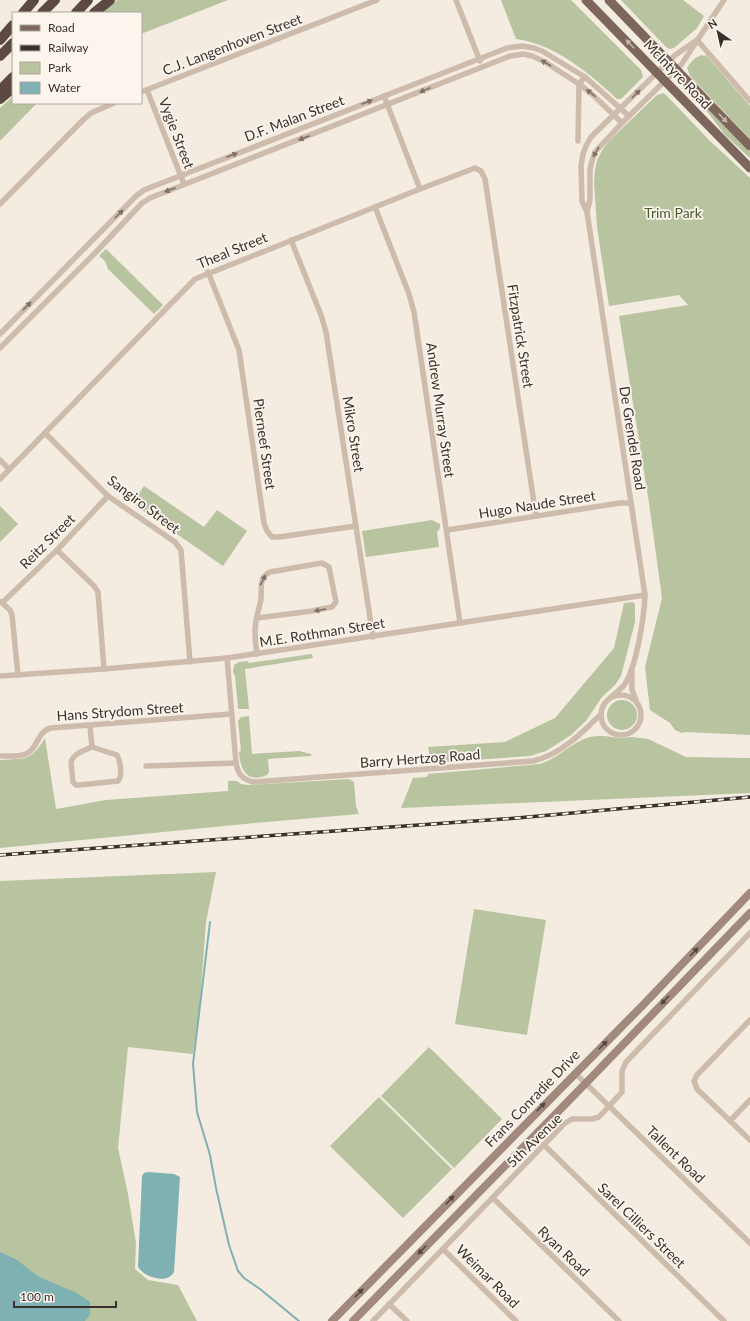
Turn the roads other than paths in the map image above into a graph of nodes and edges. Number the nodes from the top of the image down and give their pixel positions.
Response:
1 (34, 0) edge
2 (55, 0) edge
3 (88, 0) edge
4 (110, 0) edge
5 (377, 0) edge
6 (456, 0) edge
7 (586, 0) edge
8 (609, 0) edge
9 (724, 0) edge
10 (24, 12) edge
11 (43, 12) edge
12 (77, 12) edge
13 (95, 12) edge
14 (12, 26) edge
15 (0, 40) edge
16 (697, 40) junction
17 (12, 44) edge
18 (0, 56) edge
19 (479, 59) junction
20 (668, 62) junction
21 (482, 66) junction
22 (676, 70) junction
23 (657, 73) junction
24 (585, 77) junction
25 (12, 78) edge
26 (665, 81) junction
27 (579, 84) junction
28 (12, 89) edge
29 (0, 90) edge
30 (148, 90) junction
31 (142, 92) edge
32 (384, 96) junction
33 (0, 99) edge
34 (750, 101) edge
35 (112, 104) edge
36 (388, 105) junction
37 (622, 108) junction
38 (614, 115) junction
39 (629, 116) junction
40 (622, 123) junction
41 (578, 141) dead end
42 (750, 146) edge
43 (472, 168) joint
44 (750, 168) edge
45 (181, 175) junction
46 (184, 184) junction
47 (420, 188) junction
48 (0, 204) edge
49 (375, 207) junction
50 (587, 212) junction
51 (291, 240) junction
52 (63, 271) junction
53 (208, 272) junction
54 (70, 278) junction
55 (0, 334) edge
56 (0, 348) edge
57 (45, 433) junction
58 (0, 460) edge
59 (9, 469) junction
60 (0, 478) edge
61 (108, 496) junction
62 (631, 503) junction
63 (536, 516) junction
64 (356, 526) junction
65 (446, 530) junction
66 (57, 550) junction
67 (645, 595) junction
68 (1, 602) edge
69 (257, 618) junction
70 (460, 623) junction
71 (373, 637) junction
72 (257, 654) junction
73 (227, 658) junction
74 (190, 662) junction
75 (632, 667) junction
76 (104, 669) junction
77 (18, 675) junction
78 (0, 676) edge
79 (611, 697) junction
80 (636, 700) junction
81 (232, 714) junction
82 (601, 714) junction
83 (90, 726) junction
84 (92, 747) junction
85 (0, 756) edge
86 (236, 764) junction
87 (146, 766) dead end
88 (750, 893) edge
89 (750, 912) edge
90 (750, 935) edge
91 (750, 1020) edge
92 (575, 1073) junction
93 (586, 1083) junction
94 (750, 1100) edge
95 (610, 1106) junction
96 (730, 1121) junction
97 (750, 1140) edge
98 (544, 1145) junction
99 (493, 1198) junction
100 (750, 1243) edge
101 (443, 1249) junction
102 (389, 1304) junction
103 (332, 1321) edge
104 (353, 1321) edge
105 (372, 1321) edge
106 (407, 1321) edge
107 (516, 1321) edge
108 (619, 1321) edge
109 (724, 1321) edge

1 - 10 highway
2 - 11 highway
3 - 12 highway
4 - 13 highway
5 - 30 street, C.J. Langenhoven Street
6 - 19 street
23 -> 7 main road, McIntyre Road
8 - 20 main road, McIntyre Road
9 - 16 street, De Grendel Road
14 - 15 highway
16 - 20 street, De Grendel Road
16 - 22 street, De Grendel Road
16 - 34 street
17 - 18 highway
19 - 21 street
19 - 24 street, D.F. Malan Street
19 - 32 street, D.F. Malan Street
20 - 22 main road, McIntyre Road
20 - 23 street, De Grendel Road
27 -> 21 street, D.F. Malan Street
21 -> 36 street, D.F. Malan Street
22 - 26 street, De Grendel Road
22 -> 42 main road, McIntyre Road
23 - 26 main road, McIntyre Road
37 -> 23 street, De Grendel Road
24 - 27 street
24 - 37 street, D.F. Malan Street
25 - 29 highway
26 - 39 street, De Grendel Road
26 - 44 main road, McIntyre Road
38 -> 27 street, D.F. Malan Street
27 - 41 street
28 - 33 highway
30 - 31 street, C.J. Langenhoven Street
30 - 45 street, Vygie Street
32 - 36 street
45 -> 32 street, D.F. Malan Street
35 - 48 street
36 -> 46 street, D.F. Malan Street
36 - 47 street
37 - 38 street, De Grendel Road
37 - 39 street, D.F. Malan Street
38 - 40 street, D.F. Malan Street
38 - 50 street, De Grendel Road
39 - 40 street, De Grendel Road
40 -> 50 street, De Grendel Road
43 - 47 street, Theal Street
43 - 63 street, Fitzpatrick Street
45 - 46 street, Vygie Street
52 -> 45 street, D.F. Malan Street
46 -> 54 street, D.F. Malan Street
47 - 49 street, Theal Street
49 - 51 street, Theal Street
49 - 65 street, Andrew Murray Street
50 - 62 street, De Grendel Road
51 - 53 street, Theal Street
51 - 64 street, Mikro Street
52 - 54 street
55 -> 52 street, D.F. Malan Street
53 - 57 street, Theal Street
53 - 64 street, Pierneef Street
54 - 56 street, D.F. Malan Street
57 - 59 street, Theal Street
57 - 61 street, Sangiro Street
58 - 59 street
59 - 60 street, Theal Street
61 - 66 street, Reitz Street
61 - 74 street, Sangiro Street
62 - 63 street, Hugo Naude Street
62 - 67 street, De Grendel Road
63 - 65 street, Hugo Naude Street
64 - 71 street, Mikro Street
65 - 70 street, Andrew Murray Street
66 - 68 street, Reitz Street
66 - 76 street
67 - 70 street, M.E. Rothman Street
67 - 75 street, De Grendel Road
68 - 77 street
69 -> 69 street
69 - 72 street
70 - 71 street, M.E. Rothman Street
71 - 72 street, M.E. Rothman Street
72 - 73 street, M.E. Rothman Street
73 - 74 street, M.E. Rothman Street
73 - 81 street
74 - 76 street, M.E. Rothman Street
75 - 79 street, De Grendel Road
75 - 80 street, De Grendel Road
76 - 77 street, M.E. Rothman Street
77 - 78 street, M.E. Rothman Street
79 - 80 street
79 - 82 street
80 - 82 street
81 - 83 street, Hans Strydom Street
81 - 86 street
82 - 86 street, Barry Hertzog Road
83 - 84 street
83 - 85 street, Hans Strydom Street
84 - 84 street
86 - 87 street
92 -> 88 main road, Frans Conradie Drive
89 -> 93 main road, Frans Conradie Drive
90 - 95 street, 5th Avenue
91 - 96 street
92 - 93 street, Tallent Road
103 -> 92 main road, Frans Conradie Drive
93 - 95 street, Tallent Road
93 -> 104 main road, Frans Conradie Drive
94 - 96 street
95 - 98 street, 5th Avenue
95 - 100 street, Tallent Road
96 - 97 street
98 - 99 street, 5th Avenue
98 - 109 street, Sarel Cilliers Street
99 - 101 street, 5th Avenue
99 - 108 street, Ryan Road
101 - 102 street, 5th Avenue
101 - 107 street, Weimar Road
102 - 105 street, 5th Avenue
102 - 106 street

